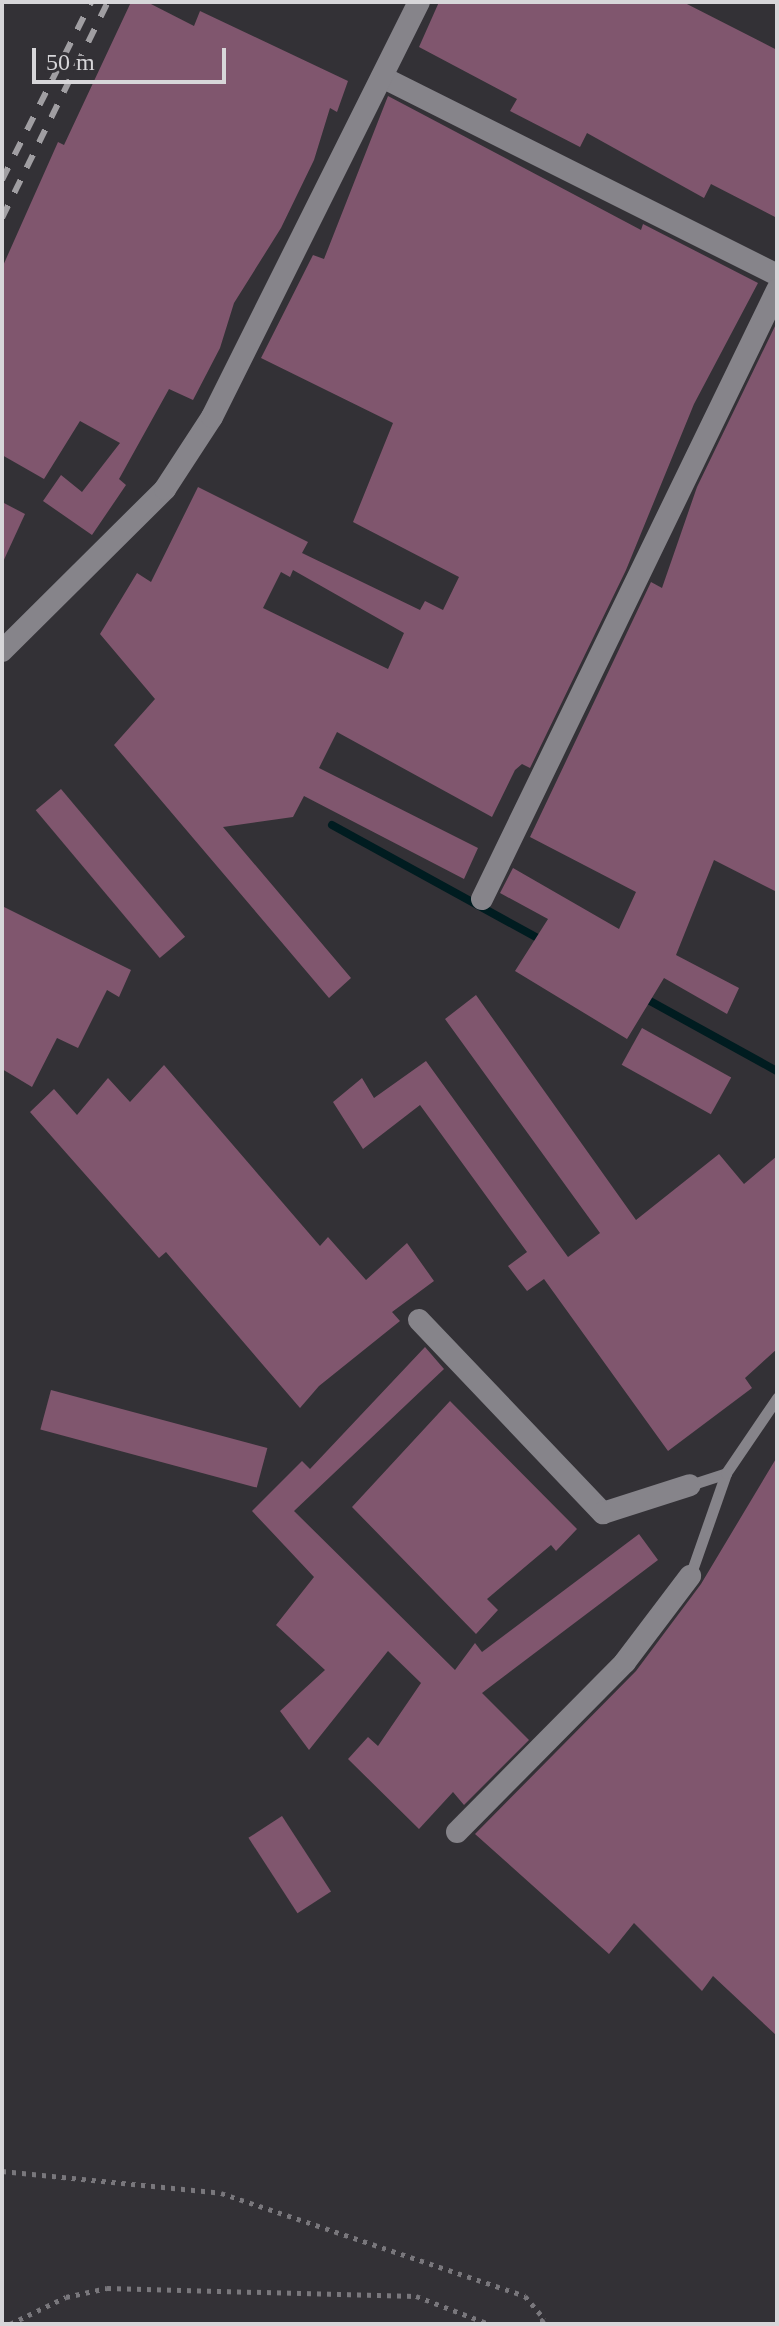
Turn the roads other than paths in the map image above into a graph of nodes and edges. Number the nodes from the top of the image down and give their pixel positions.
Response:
1 (419, 2) edge
2 (382, 77) junction
3 (777, 275) edge
4 (777, 290) edge
5 (2, 651) edge
6 (482, 899) dead end
7 (419, 1320) dead end
8 (777, 1398) edge
9 (726, 1473) junction
10 (690, 1485) joint
11 (690, 1576) joint
12 (457, 1832) dead end

1 - 2 street
2 - 3 street
2 - 5 street
4 - 6 street
7 - 10 street
8 - 9 lane
9 - 10 lane
9 - 11 lane
11 - 12 street

